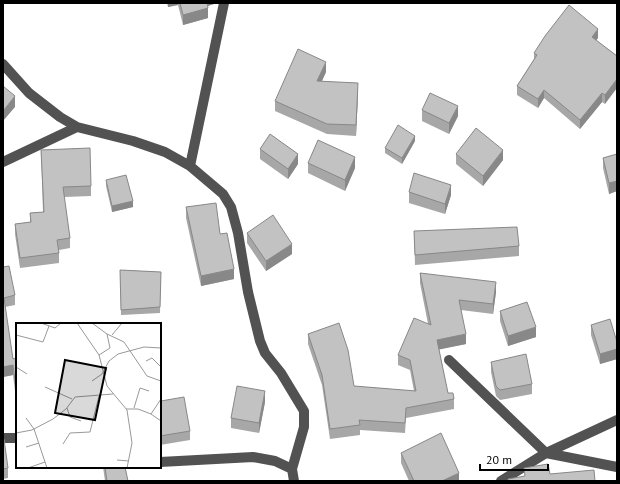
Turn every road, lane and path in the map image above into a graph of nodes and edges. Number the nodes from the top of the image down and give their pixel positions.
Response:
1 (224, 3) edge
2 (3, 64) edge
3 (77, 127) junction
4 (3, 162) edge
5 (190, 166) junction
6 (449, 360) dead end
7 (617, 420) edge
8 (3, 438) edge
9 (16, 438) edge
10 (546, 453) junction
11 (161, 462) edge
12 (617, 467) edge
13 (292, 469) junction
14 (294, 481) edge
15 (501, 481) edge

1 - 5 street
2 - 3 street
3 - 4 street
3 - 5 street
5 - 13 street
6 - 10 street
7 - 10 street
8 - 9 street
10 - 12 street
10 - 15 street
11 - 13 street
13 - 14 street

